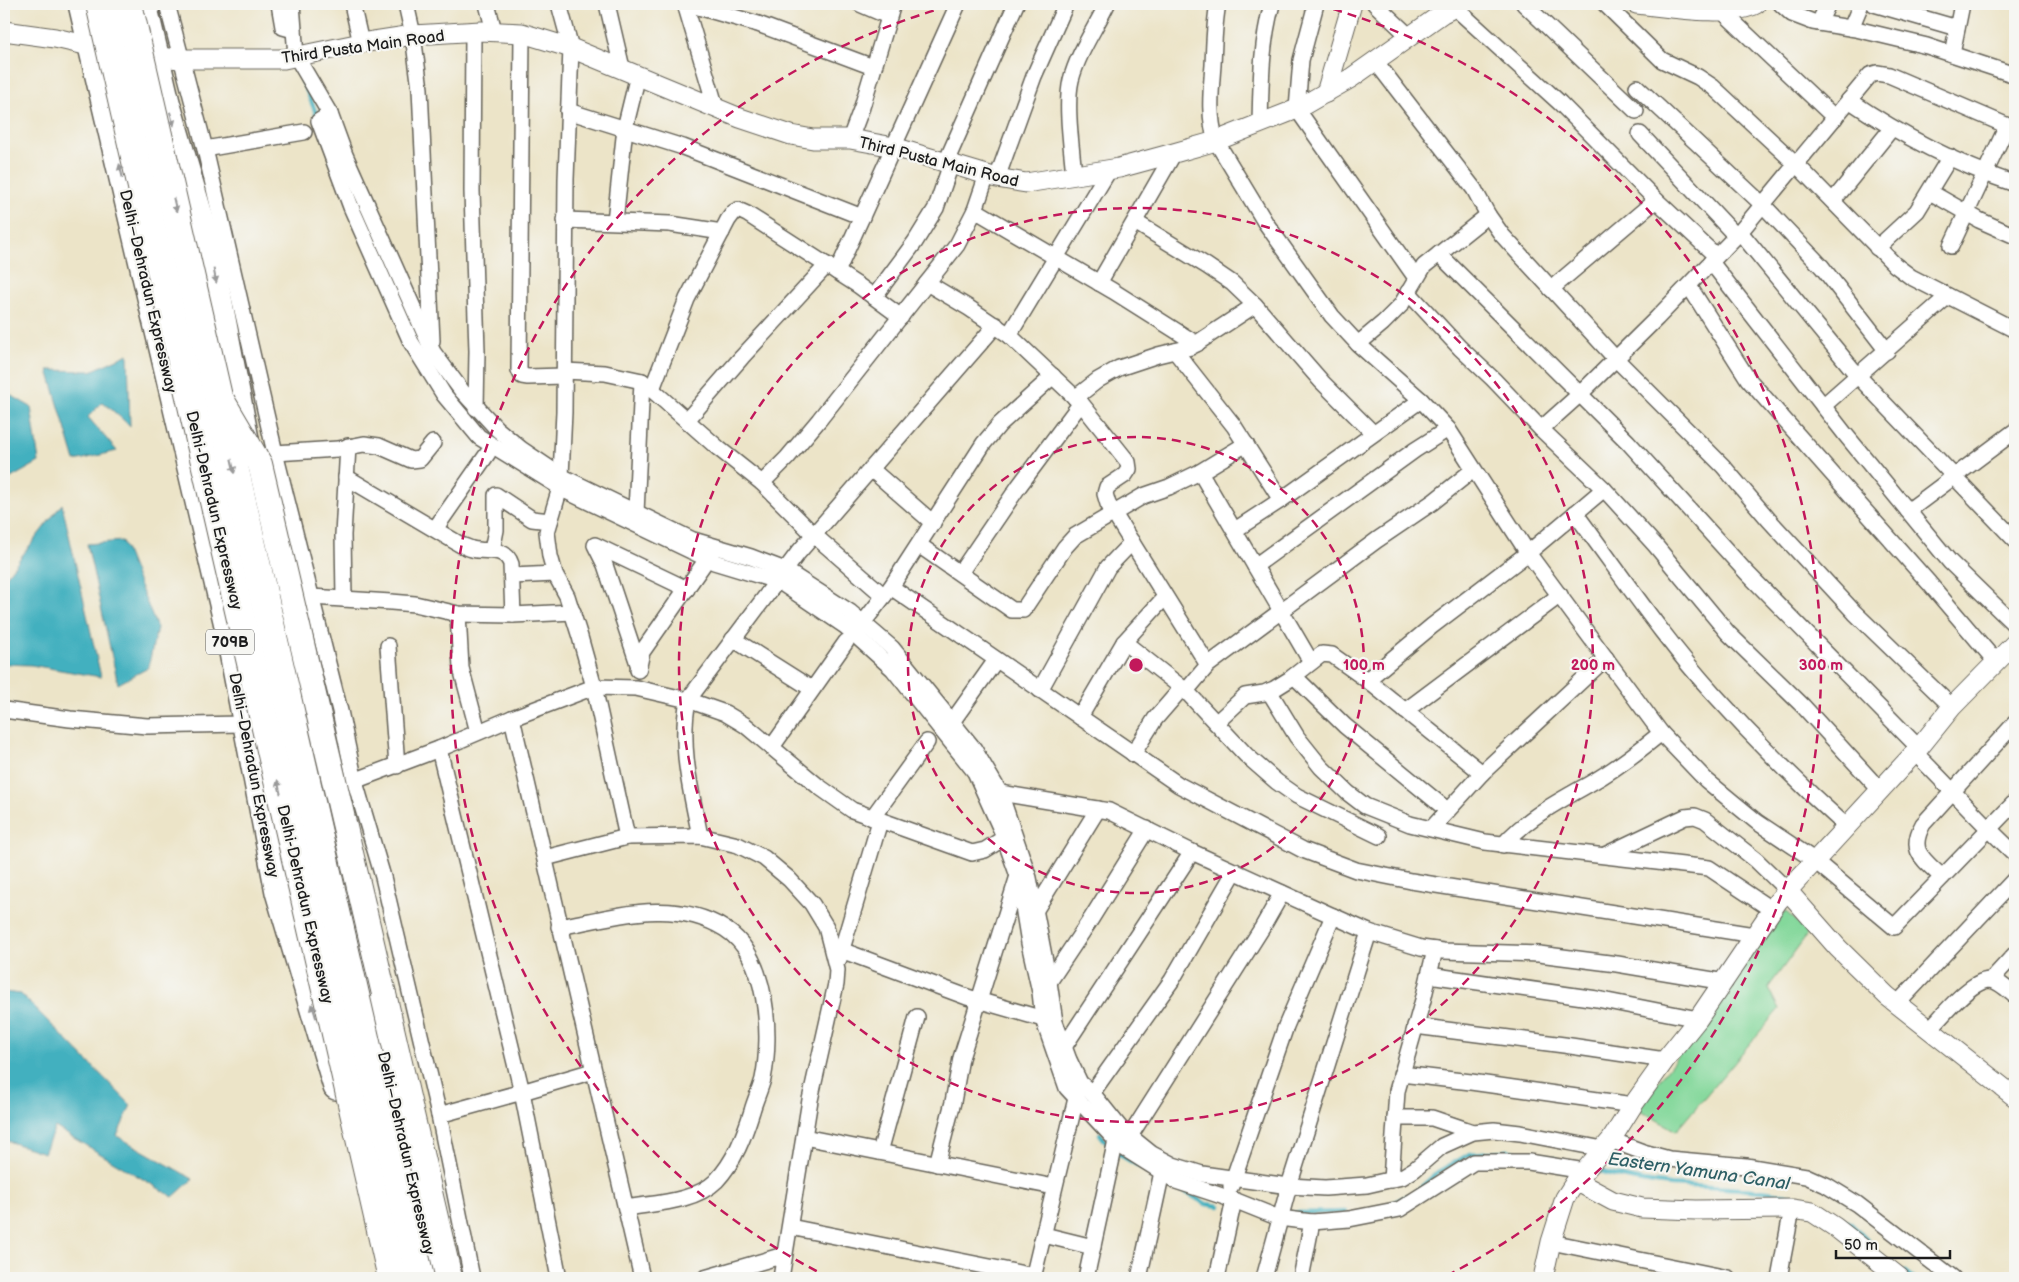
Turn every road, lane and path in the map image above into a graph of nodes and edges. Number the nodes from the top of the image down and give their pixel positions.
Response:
1 (81, 4) edge
2 (100, 4) edge
3 (128, 4) edge
4 (144, 4) edge
5 (167, 4) edge
6 (279, 4) edge
7 (292, 4) edge
8 (352, 4) edge
9 (406, 4) edge
10 (487, 4) edge
11 (559, 4) edge
12 (607, 4) edge
13 (686, 4) edge
14 (860, 4) edge
15 (958, 4) edge
16 (1016, 4) edge
17 (1066, 4) edge
18 (1107, 4) edge
19 (1218, 4) edge
20 (1272, 4) edge
21 (1316, 4) edge
22 (1352, 4) edge
23 (1375, 4) edge
24 (1524, 4) edge
25 (1605, 4) edge
26 (1636, 4) edge
27 (1756, 4) edge
28 (1781, 4) edge
29 (1828, 4) edge
30 (1861, 4) edge
31 (1874, 4) edge
32 (1962, 4) edge
33 (1456, 5) edge
34 (1709, 8) edge
35 (891, 10) edge
36 (1818, 23) junction
37 (1851, 28) junction
38 (1957, 28) junction
39 (4, 30) edge
40 (294, 30) junction
41 (473, 31) junction
42 (494, 31) junction
43 (522, 33) junction
44 (413, 35) junction
45 (1410, 37) junction
46 (361, 43) junction
47 (90, 46) junction
48 (570, 48) junction
49 (1952, 54) junction
50 (290, 58) junction
51 (169, 59) junction
52 (1376, 62) junction
53 (873, 67) junction
54 (630, 71) junction
55 (2015, 75) edge
56 (1637, 87) dead end
57 (1326, 93) junction
58 (1849, 100) junction
59 (716, 108) junction
60 (1297, 109) junction
61 (568, 111) junction
62 (1636, 111) dead end
63 (1836, 118) junction
64 (1260, 124) junction
65 (625, 128) junction
66 (1892, 128) junction
67 (2011, 128) edge
68 (304, 132) dead end
69 (1640, 134) dead end
70 (850, 139) junction
71 (1216, 142) junction
72 (894, 147) junction
73 (205, 149) junction
74 (1174, 153) junction
75 (1950, 157) junction
76 (948, 163) junction
77 (1796, 164) junction
78 (1109, 170) junction
79 (1984, 173) junction
80 (992, 176) junction
81 (1074, 176) junction
82 (2015, 184) edge
83 (1930, 192) junction
84 (1656, 200) junction
85 (1832, 201) junction
86 (1763, 205) junction
87 (975, 210) junction
88 (1967, 213) junction
89 (1488, 215) junction
90 (862, 217) junction
91 (565, 220) junction
92 (615, 221) junction
93 (1134, 222) junction
94 (722, 232) junction
95 (1738, 234) junction
96 (2015, 236) edge
97 (1951, 246) dead end
98 (1876, 248) junction
99 (1439, 254) junction
100 (1057, 257) junction
101 (1714, 259) junction
102 (832, 269) junction
103 (1416, 278) junction
104 (927, 283) junction
105 (1100, 283) junction
106 (1689, 286) junction
107 (1552, 290) junction
108 (1408, 292) junction
109 (1948, 296) junction
110 (874, 297) junction
111 (1255, 305) junction
112 (901, 316) junction
113 (996, 325) junction
114 (2015, 330) edge
115 (1009, 335) junction
116 (1197, 344) junction
117 (1358, 344) junction
118 (1887, 351) junction
119 (1175, 352) junction
120 (427, 355) junction
121 (1615, 358) junction
122 (564, 374) junction
123 (1053, 376) junction
124 (1858, 376) junction
125 (647, 385) junction
126 (215, 386) junction
127 (1579, 395) junction
128 (1420, 400) junction
129 (1078, 401) junction
130 (1822, 406) junction
131 (476, 408) junction
132 (688, 420) junction
133 (1448, 429) junction
134 (1540, 429) junction
135 (2015, 430) edge
136 (1373, 433) junction
137 (433, 443) dead end
138 (1246, 444) junction
139 (348, 446) junction
140 (275, 453) junction
141 (488, 453) dead end
142 (871, 469) junction
143 (1473, 470) junction
144 (1200, 472) junction
145 (346, 477) junction
146 (1955, 477) junction
147 (560, 483) junction
148 (762, 483) junction
149 (1604, 488) junction
150 (1281, 500) junction
151 (1908, 511) junction
152 (1112, 512) junction
153 (636, 513) junction
154 (1575, 513) junction
155 (550, 521) junction
156 (933, 523) junction
157 (435, 529) junction
158 (1235, 530) junction
159 (814, 535) junction
160 (2015, 540) edge
161 (1132, 542) junction
162 (919, 545) junction
163 (492, 550) junction
164 (711, 553) junction
165 (1528, 553) junction
166 (1254, 566) junction
167 (960, 572) junction
168 (555, 574) junction
169 (780, 575) junction
170 (512, 576) junction
171 (688, 589) junction
172 (887, 592) junction
173 (1560, 594) junction
174 (311, 597) junction
175 (1165, 597) junction
176 (344, 599) junction
177 (573, 612) junction
178 (1281, 612) junction
179 (458, 614) junction
180 (512, 615) junction
181 (863, 623) junction
182 (2015, 626) edge
183 (733, 639) junction
184 (846, 642) dead end
185 (1124, 642) junction
186 (2014, 645) edge
187 (388, 646) dead end
188 (1606, 658) junction
189 (996, 660) junction
190 (1310, 662) junction
191 (1996, 662) junction
192 (1208, 665) junction
193 (639, 667) junction
194 (1294, 676) junction
195 (1366, 680) junction
196 (594, 687) junction
197 (636, 688) junction
198 (812, 689) junction
199 (1040, 690) junction
200 (1184, 690) junction
201 (1269, 692) junction
202 (688, 700) junction
203 (304, 704) junction
204 (1952, 707) junction
205 (4, 710) edge
206 (1405, 711) junction
207 (1080, 717) junction
208 (512, 718) junction
209 (246, 722) junction
210 (952, 722) junction
211 (1216, 723) junction
212 (2015, 723) edge
213 (478, 732) junction
214 (1661, 734) junction
215 (928, 742) dead end
216 (772, 747) junction
217 (439, 749) junction
218 (1917, 751) junction
219 (1133, 754) junction
220 (398, 766) junction
221 (1482, 773) junction
222 (355, 782) junction
223 (1880, 790) junction
224 (324, 791) junction
225 (1954, 791) junction
226 (1000, 793) junction
227 (2015, 802) edge
228 (1098, 809) junction
229 (1447, 810) junction
230 (876, 820) junction
231 (1847, 827) junction
232 (1432, 828) junction
233 (1148, 829) junction
234 (1988, 830) junction
235 (700, 836) junction
236 (1379, 836) dead end
237 (627, 837) junction
238 (1008, 839) junction
239 (1503, 845) junction
240 (1192, 852) junction
241 (2015, 854) edge
242 (1605, 855) junction
243 (545, 858) junction
244 (1814, 860) junction
245 (1235, 871) junction
246 (1020, 872) junction
247 (1942, 877) junction
248 (2015, 879) edge
249 (1787, 890) junction
250 (1282, 893) junction
251 (1036, 910) junction
252 (1772, 910) junction
253 (1333, 916) junction
254 (559, 927) junction
255 (1369, 932) junction
256 (357, 934) junction
257 (1754, 935) junction
258 (295, 948) junction
259 (841, 950) junction
260 (1435, 950) junction
261 (2015, 954) edge
262 (837, 970) junction
263 (1429, 975) junction
264 (1990, 980) junction
265 (1049, 982) junction
266 (1725, 982) junction
267 (2015, 996) edge
268 (980, 1000) junction
269 (1897, 1004) junction
270 (917, 1017) dead end
271 (1698, 1019) junction
272 (1049, 1021) junction
273 (1415, 1026) junction
274 (1930, 1029) junction
275 (1064, 1047) junction
276 (1665, 1060) junction
277 (593, 1071) junction
278 (1401, 1074) junction
279 (1078, 1090) junction
280 (522, 1092) junction
281 (1092, 1094) junction
282 (2015, 1097) edge
283 (1633, 1105) junction
284 (439, 1115) junction
285 (1395, 1118) junction
286 (1473, 1132) junction
287 (804, 1137) junction
288 (1120, 1140) junction
289 (1604, 1148) junction
290 (880, 1152) junction
291 (937, 1164) junction
292 (1580, 1176) junction
293 (1161, 1177) junction
294 (1234, 1178) junction
295 (1391, 1180) junction
296 (1289, 1186) junction
297 (1054, 1187) junction
298 (1236, 1201) junction
299 (627, 1208) junction
300 (1792, 1209) junction
301 (1277, 1218) junction
302 (1312, 1222) junction
303 (790, 1226) junction
304 (1044, 1235) junction
305 (1551, 1242) junction
306 (1093, 1247) junction
307 (784, 1255) junction
308 (1034, 1277) edge
309 (384, 1278) edge
310 (392, 1278) edge
311 (420, 1278) edge
312 (436, 1278) edge
313 (450, 1278) edge
314 (472, 1278) edge
315 (559, 1278) edge
316 (642, 1278) edge
317 (705, 1278) edge
318 (781, 1278) edge
319 (1086, 1278) edge
320 (1139, 1278) edge
321 (1218, 1278) edge
322 (1264, 1278) edge
323 (1301, 1278) edge
324 (1543, 1278) edge
325 (1728, 1278) edge
326 (1779, 1278) edge
327 (1900, 1278) edge
328 (1953, 1278) edge

1 - 47 highway, Delhi–Dehradun Expressway / 709B
310 -> 2 highway, Delhi-Dehradun Expressway, bridge
3 -> 126 highway, Delhi-Dehradun Expressway, bridge
4 - 51 highway, Delhi–Dehradun Expressway
5 - 51 street
6 - 40 street
7 - 40 street
8 - 46 street
9 - 44 street
10 - 42 street
11 - 48 street
12 - 54 street
13 - 53 street
13 - 59 street
14 - 35 street
15 - 72 street
16 - 76 street
17 - 80 street
18 - 81 street
19 - 71 street
20 - 64 street
21 - 60 street
22 - 57 street
23 - 45 street
24 - 62 street
25 - 77 street
26 - 34 street
27 - 34 street
28 - 36 street
29 - 36 street
30 - 37 street
31 - 38 street
32 - 38 street
33 - 45 street, Third Pusta Main Road
33 - 84 street
34 - 63 street
35 - 53 street
36 - 37 street
37 - 49 street
38 - 49 street
39 - 47 street, Third Pusta Main Road
40 - 50 street
41 - 42 street, Third Pusta Main Road
41 - 44 street, Third Pusta Main Road
41 - 131 street
42 - 43 street, Third Pusta Main Road
43 - 48 street, Third Pusta Main Road
43 - 122 street
44 - 46 street, Third Pusta Main Road
44 - 120 street
45 - 52 street, Third Pusta Main Road
46 - 50 street, Third Pusta Main Road
47 - 51 street, Third Pusta Main Road
209 -> 47 highway, Delhi–Dehradun Expressway / 709B
48 - 54 street, Third Pusta Main Road
48 - 61 street
49 - 55 street
50 - 51 street, Third Pusta Main Road
50 - 120 street
51 - 73 street
51 -> 203 highway, Delhi–Dehradun Expressway
52 - 57 street, Third Pusta Main Road
52 - 89 street
53 - 70 street
54 - 59 street, Third Pusta Main Road
54 - 65 street
56 - 86 street
57 - 60 street, Third Pusta Main Road
58 - 63 street
58 - 66 street
58 - 67 street
59 - 70 street, Third Pusta Main Road
60 - 64 street, Third Pusta Main Road
60 - 103 street
61 - 65 street
61 - 91 street
63 - 77 street
64 - 71 street, Third Pusta Main Road
65 - 90 street
65 - 92 street
66 - 75 street
66 - 85 street
67 - 79 street
68 - 73 street
69 - 95 street
70 - 72 street, Third Pusta Main Road
71 - 74 street, Third Pusta Main Road
71 - 117 street
72 - 76 street, Third Pusta Main Road
72 - 90 street
73 - 140 street
74 - 78 street, Third Pusta Main Road
74 - 93 street
75 - 79 street
75 - 83 street
76 - 80 street, Third Pusta Main Road
76 - 110 street
77 - 85 street
77 - 86 street
78 - 81 street, Third Pusta Main Road
78 - 100 street
79 - 82 street
79 - 88 street
80 - 81 street, Third Pusta Main Road
80 - 87 street
83 - 88 street
83 - 98 street
84 - 101 street
84 - 107 street
85 - 98 street
86 - 95 street
86 - 118 street
87 - 100 street
87 - 104 street
88 - 96 street
88 - 97 street
89 - 99 street
89 - 107 street
90 - 102 street
91 - 92 street
91 - 122 street
92 - 94 street
93 - 105 street
93 - 111 street
94 - 102 street
94 - 125 street
95 - 101 street
95 - 124 street
98 - 109 street
99 - 103 street
99 - 127 street
100 - 105 street
100 - 115 street
101 - 106 street
101 - 130 street
102 - 110 street
102 - 132 street
103 - 108 street
104 - 112 street
104 - 113 street
105 - 116 street
106 - 121 street
106 - 191 street
107 - 121 street
108 - 117 street
108 - 134 street
109 - 114 street
109 - 118 street
110 - 112 street
111 - 116 street
111 - 136 street
112 - 148 street
113 - 115 street
113 - 142 street
115 - 123 street
116 - 119 street
117 - 128 street
118 - 124 street
119 - 129 street
119 - 138 street
120 - 131 street
120 - 147 street
121 - 127 street
121 - 204 street
122 - 125 street
122 - 147 street
123 - 129 street
123 - 156 street
124 - 130 street
124 - 146 street
125 - 132 street
125 - 153 street
126 -> 311 highway, Delhi-Dehradun Expressway, bridge
126 - 313 main road, bridge
127 - 134 street
127 - 218 street
128 - 133 street
128 - 136 street
129 - 152 street
129 - 167 street
130 - 151 street
131 - 147 street
132 - 148 street
133 - 143 street
133 - 166 street
134 - 149 street
135 - 146 street
136 - 150 street
137 - 139 street
138 - 144 street
138 - 150 street
139 - 140 street
139 - 145 street
140 - 174 street
141 - 157 street
142 - 156 street
142 - 159 street
143 - 165 street
143 - 178 street
144 - 152 street
144 - 158 street
145 - 157 street
145 - 176 street
146 - 151 street
146 - 160 street
147 - 153 street
147 - 155 street
147 - 164 street
148 - 159 street
149 - 154 street
149 - 223 street
150 - 158 street
151 - 182 street
152 - 161 street
152 - 167 street
153 - 164 street
154 - 165 street
154 - 231 street
155 - 163 street
155 - 168 street
156 - 162 street
157 - 163 street
158 - 166 street
159 - 169 street
159 - 172 street
161 - 175 street
161 - 199 street
162 - 167 street
162 - 172 street
163 - 170 street
164 - 169 street
164 - 171 street
165 - 173 street
165 - 195 street
166 - 178 street
168 - 170 street
168 - 177 street
169 - 181 street
169 - 183 street
169 - 238 street
170 - 180 street
171 - 193 street
171 - 193 street
172 - 181 street
172 - 189 street
173 - 188 street
173 - 206 street
174 - 176 street
174 - 222 street
175 - 185 street
175 - 192 street
176 - 179 street
177 - 180 street
177 - 196 street
178 - 190 street
178 - 192 street
179 - 180 street
179 - 213 street
181 - 210 street
183 - 198 street
183 - 202 street
184 - 198 street
185 - 200 street
185 - 207 street
186 - 191 street
187 - 220 street
188 - 214 street
188 - 221 street
189 - 199 street
189 - 210 street
190 - 194 street
190 - 195 street
191 - 204 street
192 - 200 street
193 - 197 street
194 - 201 street
194 - 229 street
195 - 206 street
196 - 197 street
196 - 208 street
196 - 237 street
197 - 202 street
198 - 216 street
199 - 207 street
200 - 211 street
200 - 219 street
201 - 211 street
201 - 232 street
202 - 216 street
202 - 235 street
203 - 209 street
203 - 224 highway, Delhi–Dehradun Expressway
204 - 218 street
205 - 209 street
206 - 221 street
207 - 219 street
208 - 213 street
208 - 243 street
209 - 258 highway, Delhi–Dehradun Expressway / 709B
210 - 226 street
211 - 236 street
212 - 225 street
213 - 217 street
214 - 239 street
214 - 244 street
215 - 230 street
216 - 230 street
217 - 220 street
217 - 280 street
218 - 223 street
218 - 225 street
219 - 257 street
220 - 222 street
221 - 229 street
222 - 224 street
222 - 284 street
223 - 231 street
224 - 256 highway, Delhi–Dehradun Expressway
225 - 234 street
225 - 247 street
226 - 228 street
226 - 238 street
227 - 234 street
228 - 233 street
228 - 251 street
229 - 232 street
230 - 238 street
230 - 259 street
231 - 244 street
232 - 239 street
233 - 240 street
233 - 265 street
234 - 241 street
234 - 247 street
235 - 237 street
235 - 262 street
237 - 243 street
238 - 246 street
239 - 242 street
240 - 245 street
240 - 275 street
242 - 249 street
242 - 252 street
243 - 254 street
244 - 247 street
244 - 249 street
245 - 250 street
245 - 281 street
246 - 251 street
246 - 268 street
246 - 272 street
248 - 269 street
249 - 252 street
249 - 269 street
250 - 253 street
250 - 288 street
251 - 265 street
252 - 257 street
253 - 255 street
253 - 294 street
254 - 277 street
254 - 299 street
255 - 260 street
255 - 296 street
256 - 258 street
256 - 312 highway, Delhi–Dehradun Expressway
257 - 266 street
309 -> 258 highway, Delhi–Dehradun Expressway / 709B
259 - 262 street
259 - 268 street
260 - 263 street
260 - 266 street
261 - 264 street
262 - 287 street
263 - 271 street
263 - 273 street
264 - 267 street
264 - 274 street
265 - 272 street
266 - 271 street
268 - 272 street
268 - 291 street
269 - 274 street
270 - 290 street
271 - 276 street
272 - 275 street
272 - 279 street
273 - 276 street
273 - 278 street
274 - 282 street
275 - 279 street
276 - 283 street
277 - 280 street
277 - 299 street
278 - 283 street
278 - 285 street
279 - 281 street
279 - 288 street
279 - 297 street
280 - 284 street
280 - 315 street
281 - 288 street
283 - 289 street
284 - 314 street
285 - 286 street
285 - 295 street
286 - 289 street
286 - 295 street
287 - 290 street
287 - 303 street
288 - 293 street
288 - 294 street
288 - 306 street
289 - 292 street
289 - 328 street
290 - 291 street
291 - 297 street
292 - 300 street
292 - 302 street
292 - 305 street
293 - 298 street
293 - 320 street
294 - 296 street
294 - 298 street
295 - 296 street
296 - 301 street
297 - 304 street
298 - 301 street
298 - 321 street
299 - 316 street
300 - 326 street
300 - 327 street
301 - 302 street
301 - 322 street
302 - 323 street
303 - 307 street
303 - 308 street
304 - 306 street
304 - 308 street
305 - 324 street
305 - 325 street
306 - 319 street
307 - 317 street
307 - 318 street

